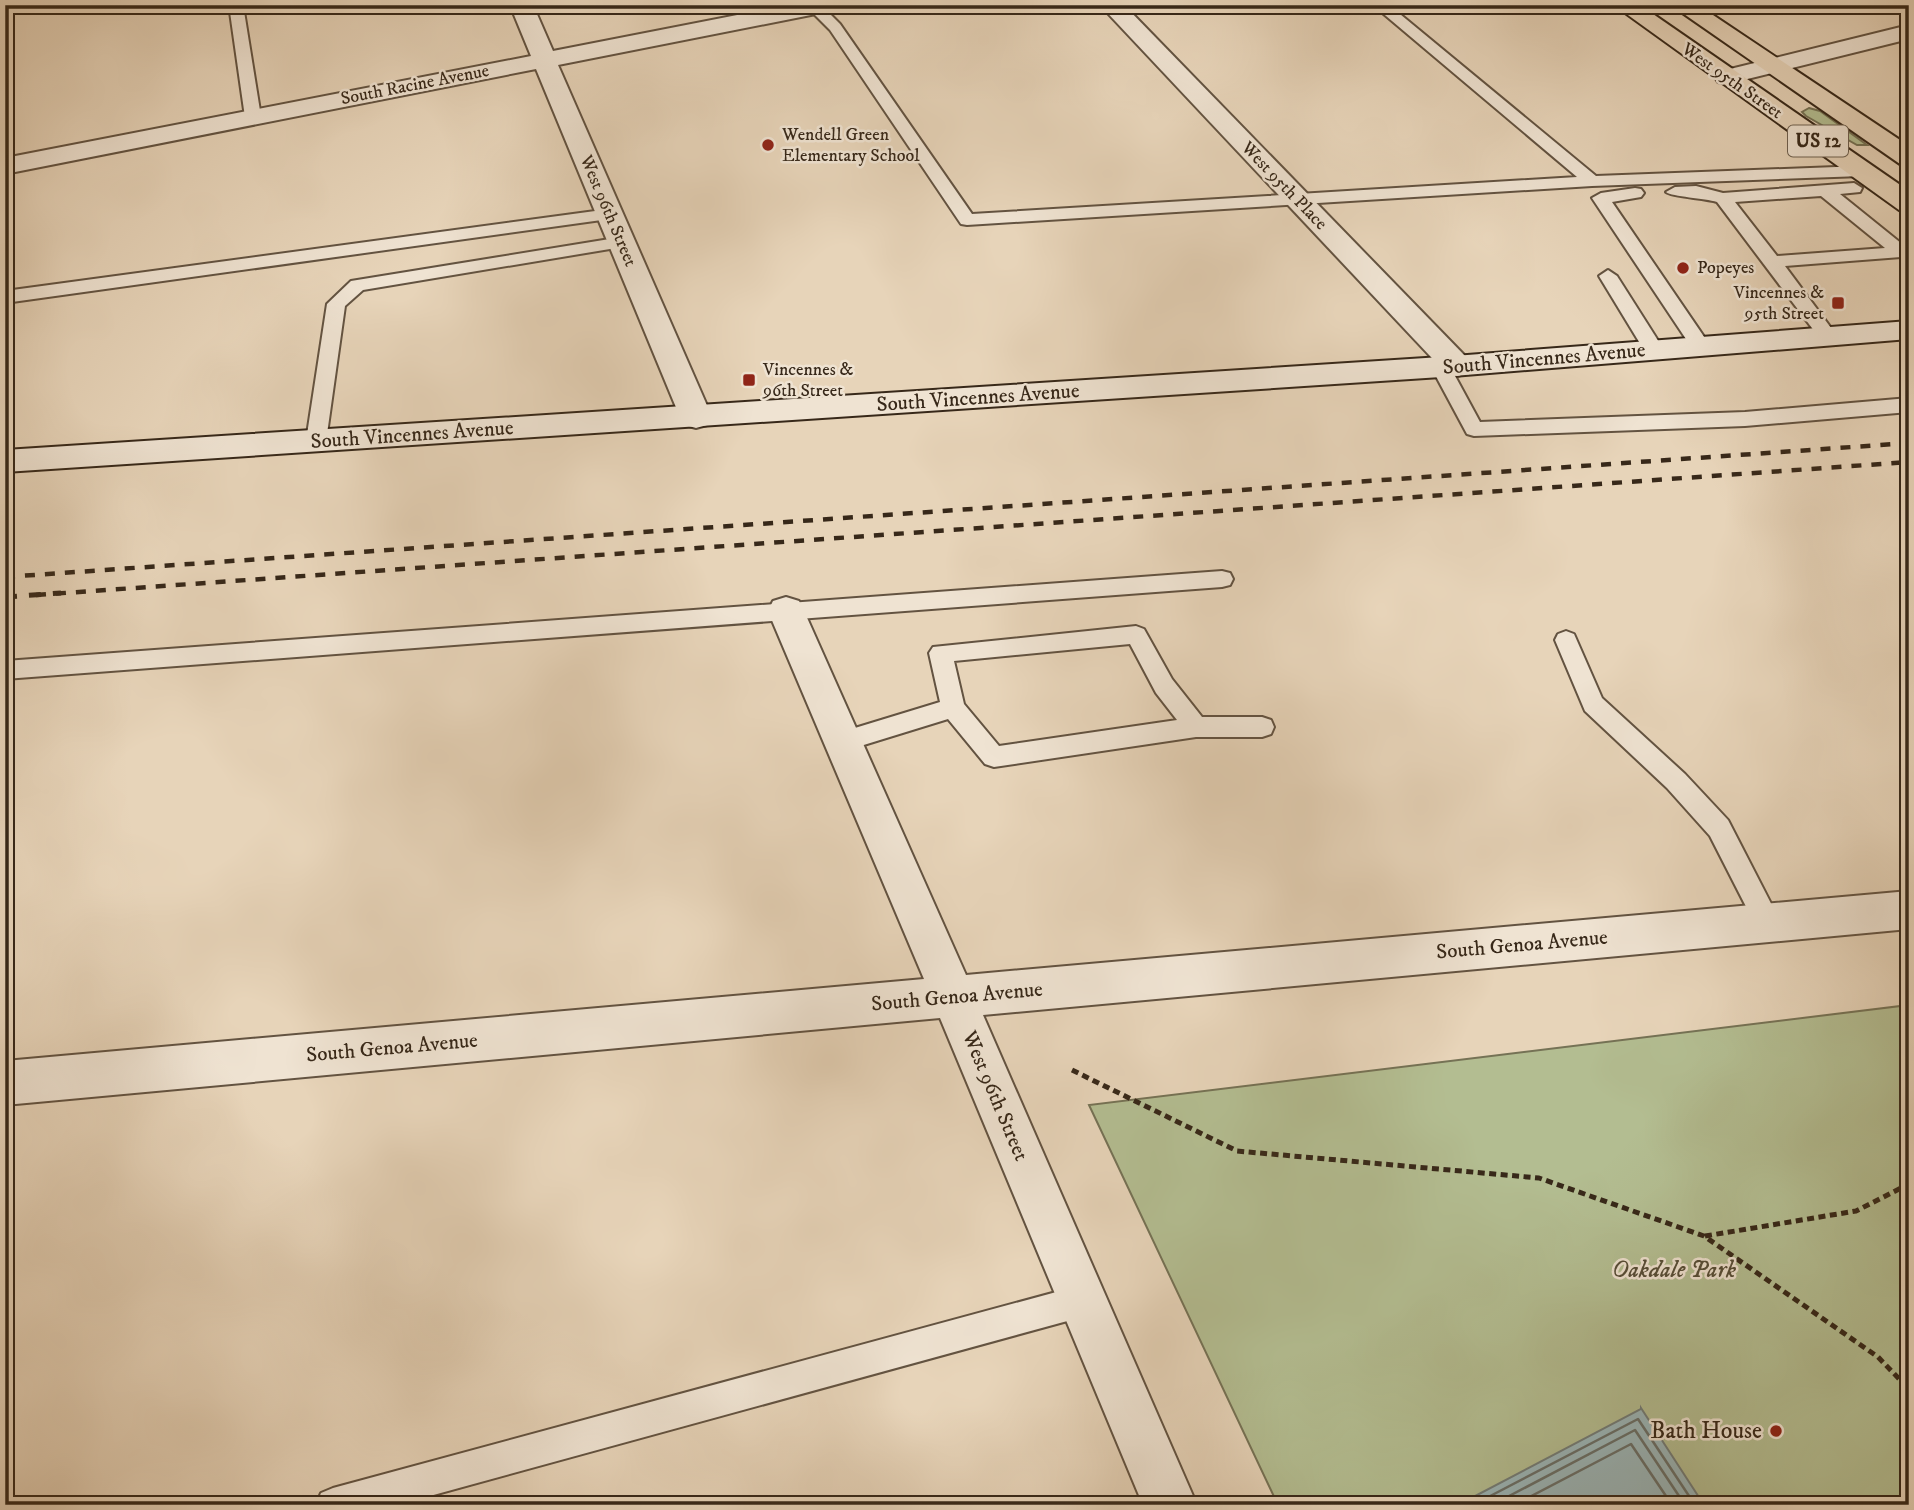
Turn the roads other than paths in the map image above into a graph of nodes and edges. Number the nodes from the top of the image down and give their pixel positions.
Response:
1 (236, 5) edge
2 (521, 5) edge
3 (1111, 5) edge
4 (1380, 5) edge
5 (1625, 5) edge
6 (1682, 5) edge
7 (817, 6) edge
8 (1909, 32) edge
9 (544, 60) junction
10 (1771, 66) junction
11 (1727, 77) junction
12 (253, 117) junction
13 (1909, 158) edge
14 (5, 166) edge
15 (1862, 171) junction
16 (1592, 181) junction
17 (1884, 186) junction
18 (1824, 190) junction
19 (1723, 198) junction
20 (1297, 199) junction
21 (1909, 204) edge
22 (610, 214) junction
23 (622, 242) junction
24 (1772, 262) junction
25 (1608, 276) dead end
26 (5, 297) edge
27 (1909, 330) edge
28 (1828, 336) junction
29 (1701, 347) junction
30 (1654, 350) junction
31 (1449, 367) junction
32 (1909, 405) edge
33 (696, 416) junction
34 (316, 441) junction
35 (5, 461) edge
36 (1222, 579) dead end
37 (786, 611) junction
38 (1566, 640) dead end
39 (5, 670) edge
40 (953, 708) junction
41 (1196, 727) junction
42 (1262, 727) dead end
43 (841, 742) junction
44 (1909, 910) edge
45 (1769, 923) junction
46 (954, 997) junction
47 (5, 1083) edge
48 (1082, 1301) junction
49 (333, 1505) edge
50 (1170, 1505) edge

1 - 12 lane
2 - 9 street, West 96th Street
3 - 20 street, West 95th Place
4 - 16 lane
5 - 11 main road, West 95th Street / US 12
6 - 10 main road, West 95th Street / US 12
7 - 9 street, South Racine Avenue
7 - 20 lane
8 - 10 street
9 - 12 street, South Racine Avenue
9 - 22 street, West 96th Street
10 - 11 street
10 - 13 main road, West 95th Street / US 12
11 - 15 main road, West 95th Street / US 12
12 - 14 street, South Racine Avenue
15 - 16 lane
15 - 17 main road, West 95th Street / US 12
16 - 20 lane
17 - 18 lane
17 - 21 main road, West 95th Street / US 12
18 - 19 lane
18 - 24 lane
19 - 24 lane
19 - 29 lane
20 - 31 street, West 95th Place
22 - 23 street, West 96th Street
22 - 26 lane
23 - 33 street, West 96th Street
23 - 34 lane
24 - 28 lane
25 - 30 lane
27 - 28 street, South Vincennes Avenue
28 - 29 street, South Vincennes Avenue
29 - 30 street, South Vincennes Avenue
30 - 31 street, South Vincennes Avenue
31 - 32 lane
31 - 33 street, South Vincennes Avenue
33 - 34 street, South Vincennes Avenue
34 - 35 street, South Vincennes Avenue
36 - 37 lane
37 - 39 lane
37 - 43 street, West 96th Street
38 - 45 lane
40 - 41 lane
40 - 41 lane
40 - 43 lane
41 - 42 lane
43 - 46 street, West 96th Street
44 - 45 street, South Genoa Avenue
45 - 46 street, South Genoa Avenue
46 - 47 street, South Genoa Avenue
46 - 48 street, West 96th Street
48 - 49 lane
48 - 50 street, West 96th Street

